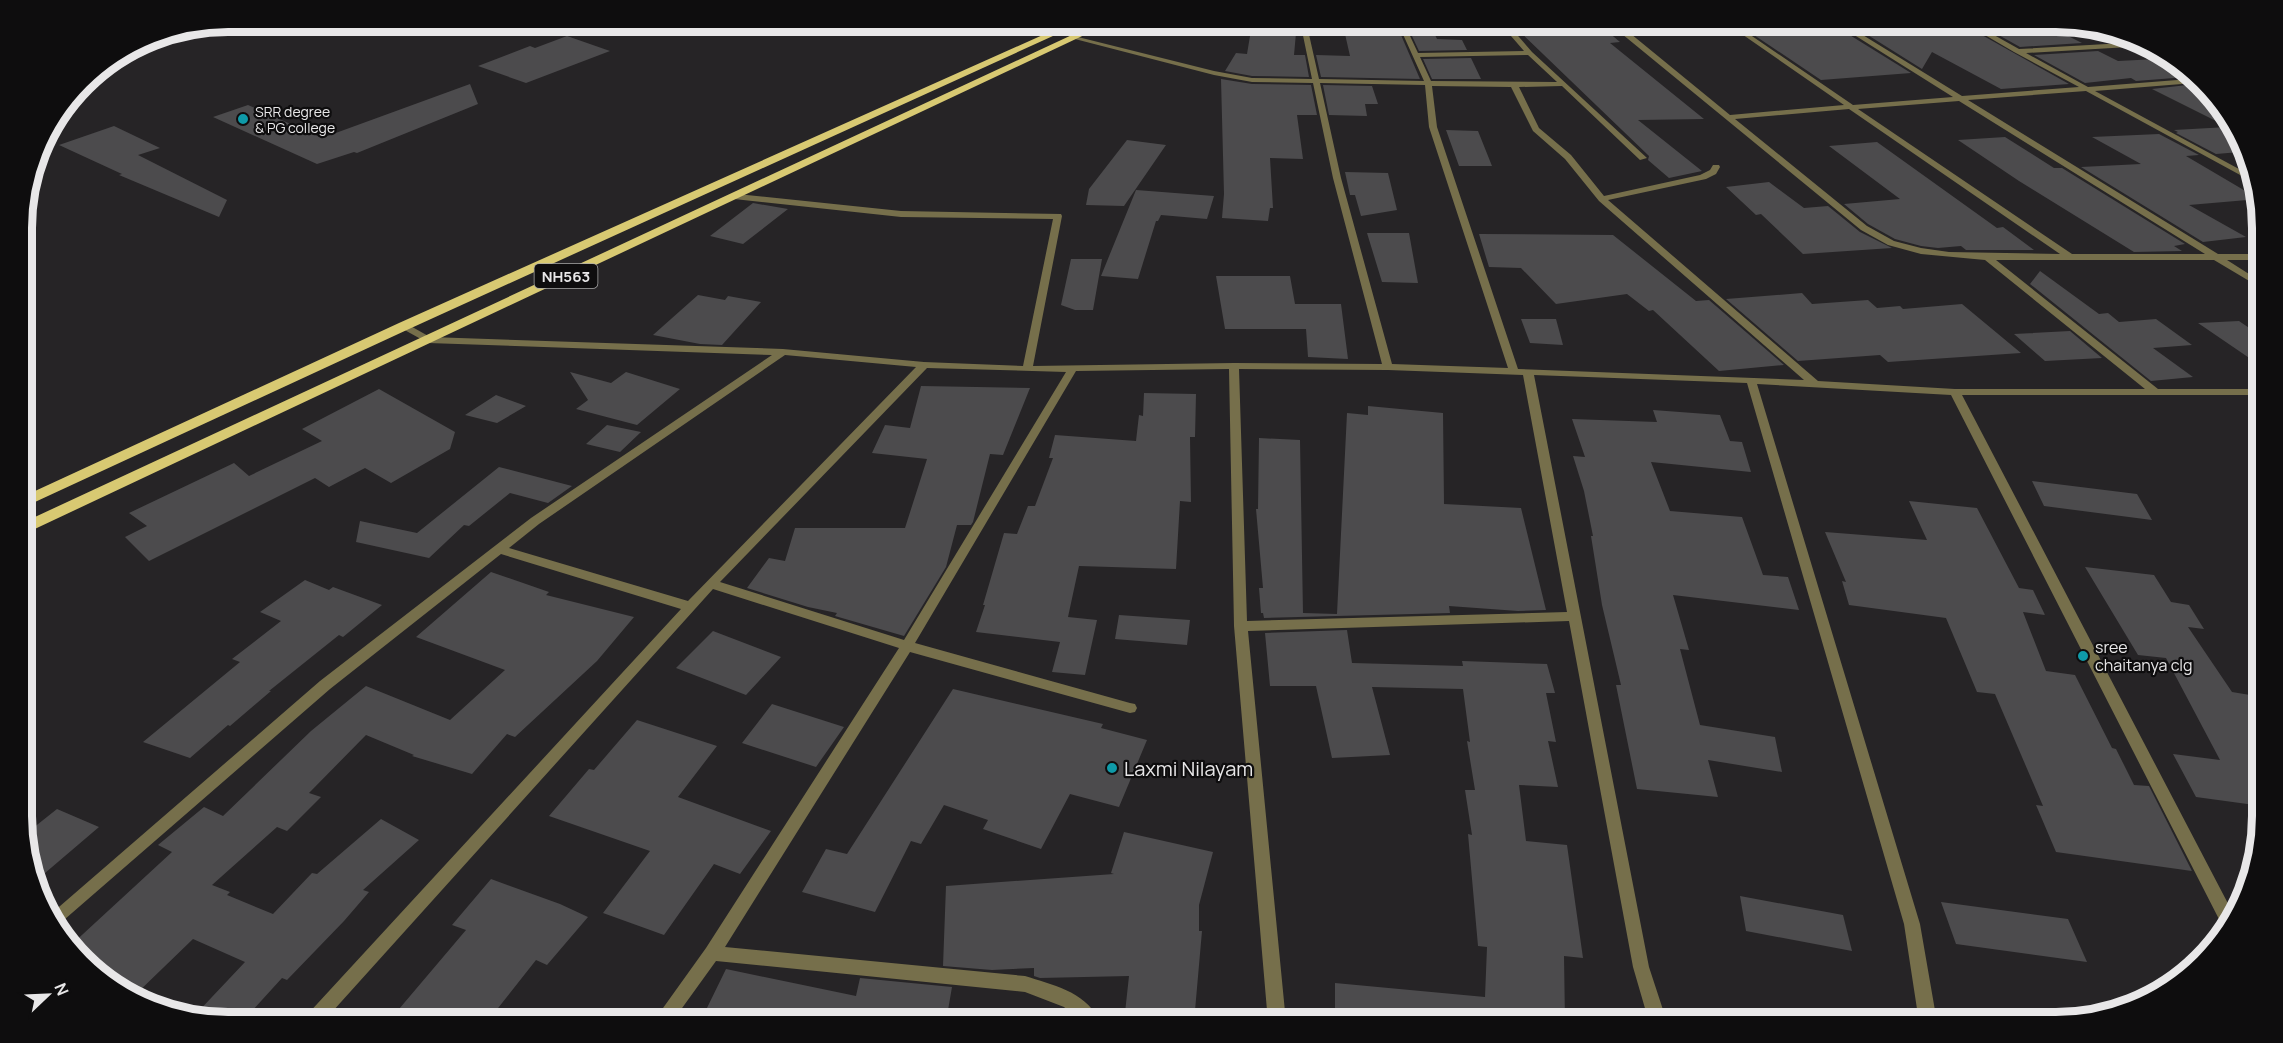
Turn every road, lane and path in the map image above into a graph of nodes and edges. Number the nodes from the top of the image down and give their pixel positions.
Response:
1 (1057, 32) edge
2 (1086, 32) edge
3 (1305, 32) edge
4 (1405, 32) edge
5 (1511, 32) edge
6 (1624, 32) edge
7 (1742, 32) edge
8 (1852, 32) edge
9 (1983, 32) edge
10 (1074, 38) junction
11 (2130, 46) edge
12 (2015, 51) junction
13 (1530, 52) junction
14 (1414, 55) junction
15 (2186, 81) edge
16 (1316, 82) junction
17 (1428, 83) junction
18 (1564, 84) junction
19 (1514, 85) junction
20 (2085, 89) junction
21 (1961, 99) junction
22 (1851, 107) junction
23 (1728, 117) junction
24 (1643, 158) dead end
25 (1716, 167) dead end
26 (2245, 176) edge
27 (737, 197) junction
28 (1602, 199) junction
29 (1987, 256) junction
30 (2069, 256) junction
31 (2214, 256) junction
32 (2252, 257) edge
33 (2252, 280) edge
34 (404, 326) junction
35 (428, 340) junction
36 (783, 352) junction
37 (924, 365) junction
38 (1234, 366) junction
39 (1388, 367) junction
40 (1073, 368) junction
41 (1027, 369) junction
42 (1514, 371) junction
43 (1528, 372) junction
44 (1751, 380) junction
45 (1814, 383) junction
46 (1955, 392) junction
47 (2154, 392) junction
48 (2252, 392) edge
49 (32, 498) edge
50 (32, 525) edge
51 (500, 549) junction
52 (711, 584) junction
53 (691, 607) junction
54 (1575, 616) junction
55 (1241, 626) junction
56 (907, 646) junction
57 (1131, 708) dead end
58 (2225, 914) edge
59 (59, 916) edge
60 (712, 953) junction
61 (1276, 1011) edge
62 (1655, 1011) edge
63 (1926, 1011) edge
64 (321, 1012) edge
65 (669, 1012) edge
66 (1085, 1012) edge

1 - 34 highway, NH563
2 - 10 highway, NH563
3 - 16 street
4 - 14 street
5 - 13 street
6 - 23 street
7 - 22 street
8 - 21 street
9 - 12 street
10 - 16 street
10 - 27 highway, NH563
11 - 12 street
12 - 20 street
13 - 14 street
13 - 18 street
14 - 17 street
15 - 20 street
16 - 17 street
16 - 39 street
17 - 19 street
17 - 42 street
18 - 19 street
18 - 24 street
19 - 28 street
20 - 21 street
20 - 26 street
21 - 22 street
21 - 31 street
22 - 23 street
22 - 30 street
23 - 29 street
25 - 28 street
27 - 35 highway, NH563
27 - 41 street
28 - 45 street
29 - 30 street
29 - 47 street
30 - 31 street
31 - 32 street
31 - 33 street
34 - 35 street
34 - 49 highway, NH563
35 - 36 street
35 - 50 highway, NH563
36 - 37 street
36 - 51 street
37 - 41 street
37 - 52 street
38 - 39 street
38 - 40 street
38 - 55 street
39 - 42 street
40 - 41 street
40 - 56 street
42 - 43 street
43 - 44 street
43 - 54 street
44 - 45 street
44 - 63 street
45 - 46 street
46 - 47 street
46 - 58 street
47 - 48 street
51 - 53 street
51 - 59 street
52 - 53 street
52 - 56 street
53 - 64 street
54 - 55 street
54 - 62 street
55 - 61 street
56 - 57 street
56 - 60 street
60 - 65 street
60 - 66 street

